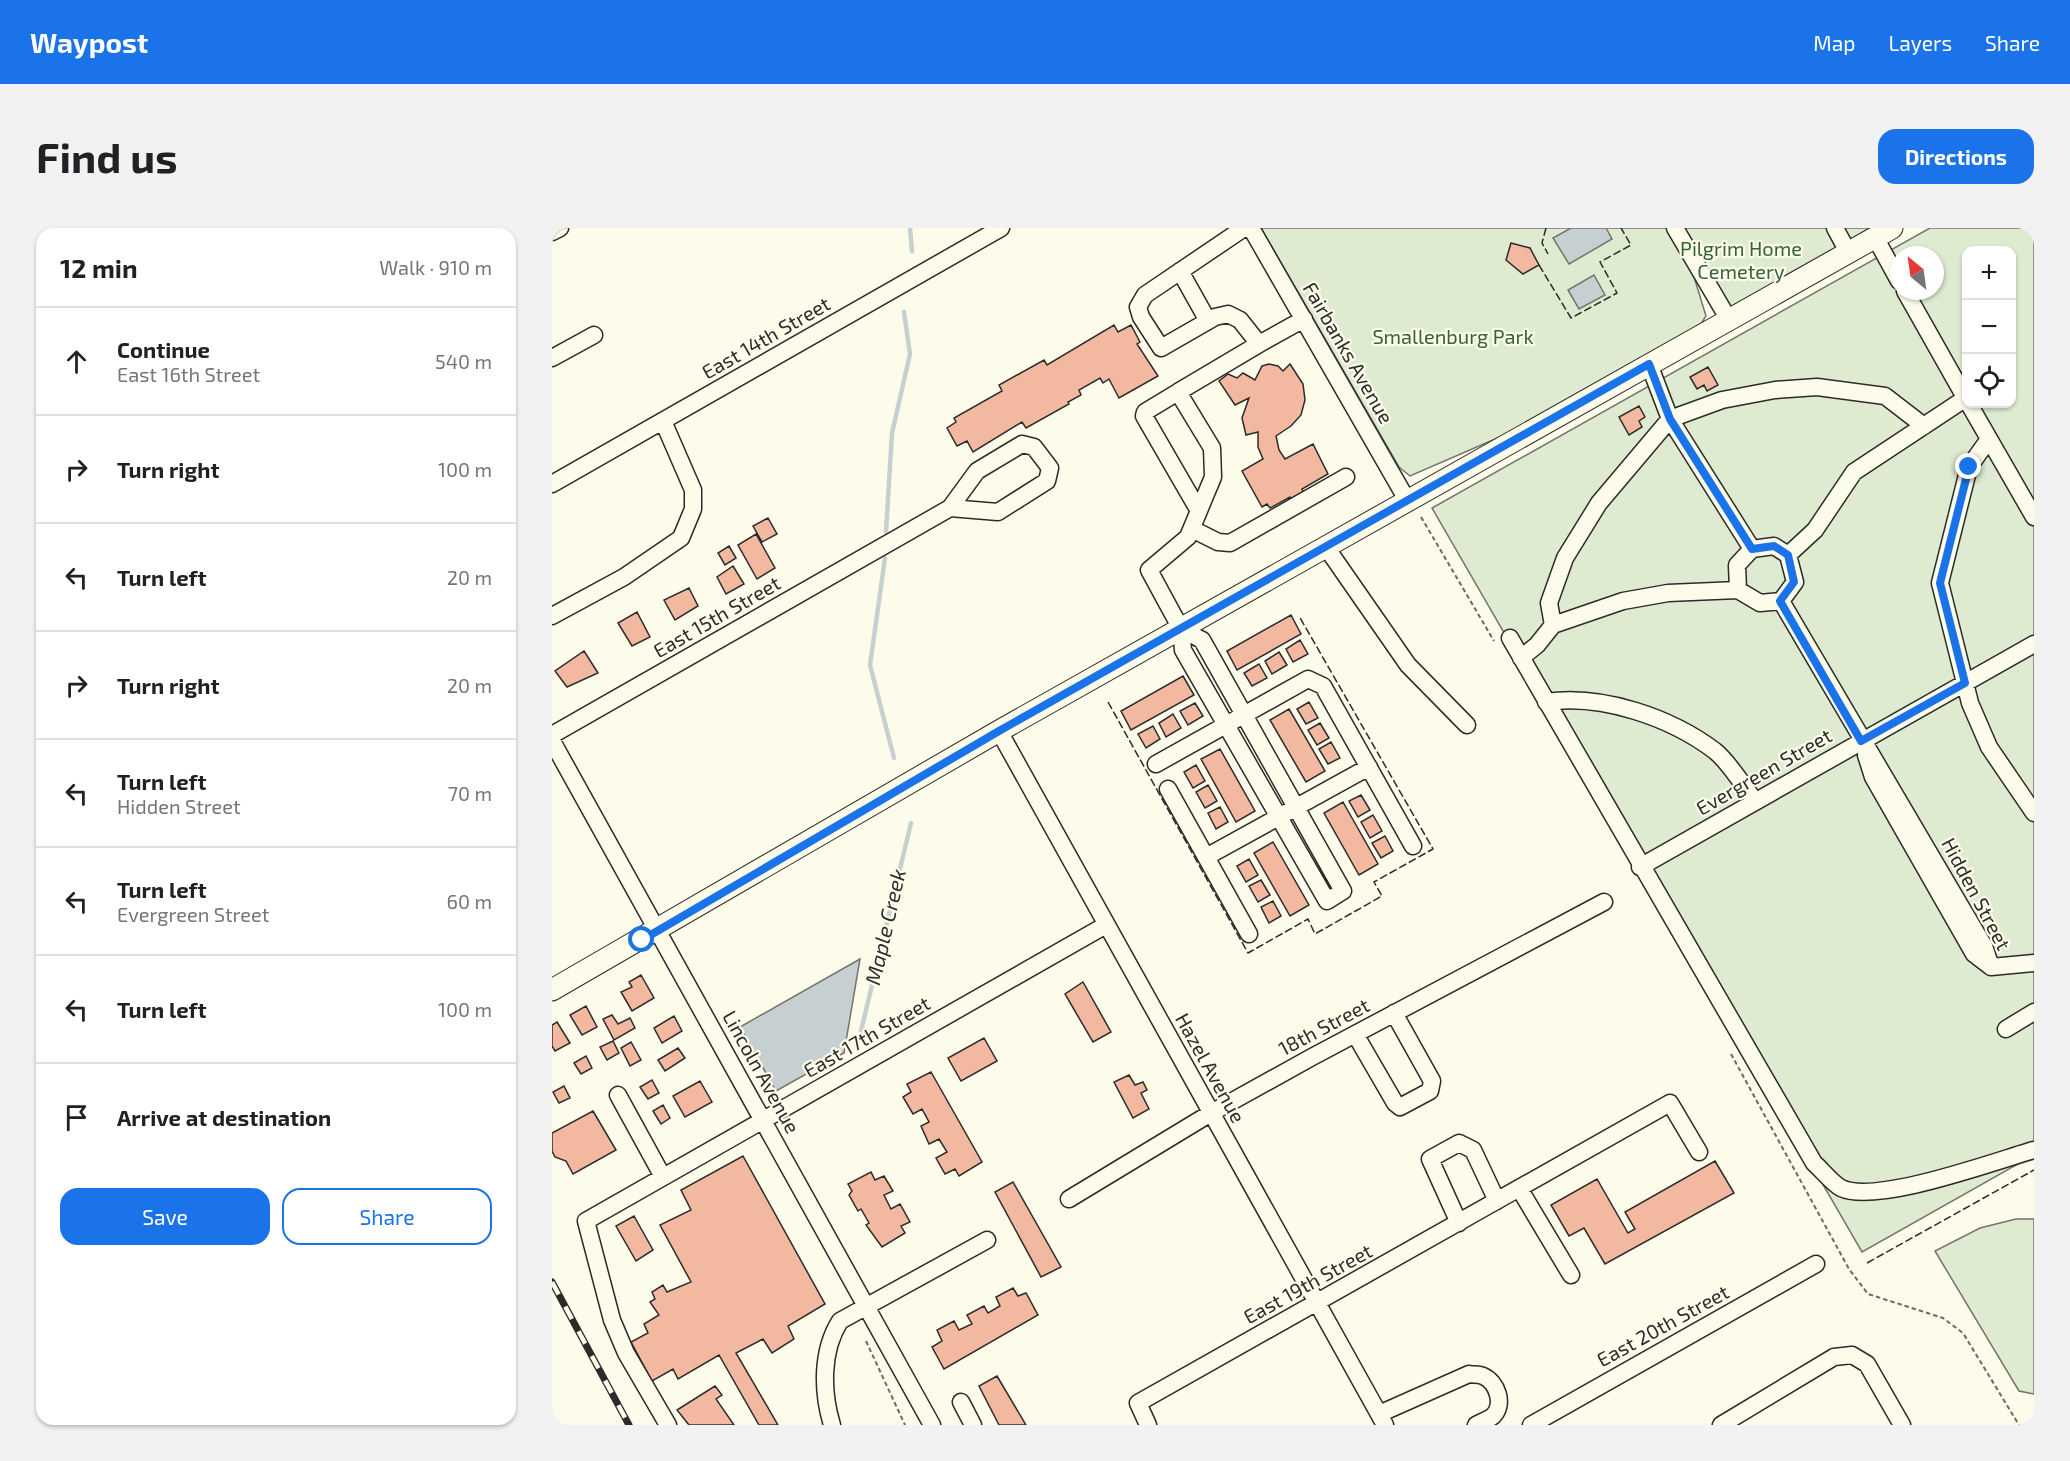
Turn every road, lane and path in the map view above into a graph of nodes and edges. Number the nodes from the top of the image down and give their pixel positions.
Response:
1 (560, 228) edge
2 (1001, 228) edge
3 (1244, 228) edge
4 (1251, 228) edge
5 (1675, 228) edge
6 (1835, 228) edge
7 (552, 232) edge
8 (1884, 233) edge
9 (1848, 252) junction
10 (1890, 252) edge
11 (1180, 271) junction
12 (1910, 300) edge
13 (1304, 319) junction
14 (1729, 320) junction
15 (1208, 321) junction
16 (594, 336) dead end
17 (1259, 344) junction
18 (552, 358) edge
19 (1649, 364) junction
20 (1962, 391) edge
21 (1178, 392) junction
22 (1962, 401) edge
23 (1971, 408) edge
24 (1670, 419) junction
25 (663, 421) junction
26 (1924, 426) junction
27 (1989, 439) junction
28 (1346, 477) dead end
29 (552, 484) edge
30 (1407, 500) junction
31 (950, 508) junction
32 (1199, 511) junction
33 (2034, 518) edge
34 (1192, 529) junction
35 (1326, 547) junction
36 (1752, 549) junction
37 (1788, 555) junction
38 (1738, 590) junction
39 (1780, 601) junction
40 (552, 616) edge
41 (1552, 625) junction
42 (1181, 629) junction
43 (1510, 638) dead end
44 (2034, 644) edge
45 (1521, 658) junction
46 (1965, 683) junction
47 (1546, 702) junction
48 (1243, 714) junction
49 (1226, 724) junction
50 (1467, 725) dead end
51 (999, 731) junction
52 (552, 735) edge
53 (552, 741) edge
54 (1861, 741) junction
55 (1156, 764) dead end
56 (1369, 768) junction
57 (1168, 789) dead end
58 (1755, 801) junction
59 (1296, 807) junction
60 (2034, 813) edge
61 (1278, 816) junction
62 (1413, 846) dead end
63 (1206, 857) junction
64 (1640, 867) junction
65 (1604, 902) dead end
66 (1106, 925) junction
67 (659, 931) junction
68 (1249, 934) dead end
69 (2034, 963) edge
70 (552, 990) edge
71 (2034, 1012) edge
72 (1394, 1013) junction
73 (2006, 1029) dead end
74 (1355, 1034) junction
75 (618, 1095) dead end
76 (1211, 1113) junction
77 (765, 1120) junction
78 (2034, 1150) edge
79 (1699, 1152) dead end
80 (663, 1178) junction
81 (1520, 1188) junction
82 (1069, 1199) dead end
83 (1497, 1201) junction
84 (1459, 1223) junction
85 (987, 1240) dead end
86 (1816, 1264) dead end
87 (1570, 1275) dead end
88 (1317, 1303) junction
89 (859, 1310) junction
90 (961, 1402) dead end
91 (1382, 1419) edge
92 (668, 1425) edge
93 (832, 1425) edge
94 (905, 1425) edge
95 (932, 1425) edge
96 (973, 1425) edge
97 (1148, 1425) edge
98 (1476, 1425) edge
99 (1531, 1425) edge
100 (1721, 1425) edge
101 (1902, 1425) edge

1 - 7 street
2 - 25 street, East 14th Street
3 - 11 street
4 - 13 street, Fairbanks Avenue
5 - 14 street
6 - 9 street
8 - 9 main road
8 - 10 street
9 - 14 main road
11 - 15 street
11 - 15 street
12 - 20 street
13 - 17 street
13 - 30 street, Fairbanks Avenue
14 - 19 main road
15 - 17 street
16 - 18 street
17 - 21 street
19 - 24 street
19 - 30 main road
21 - 32 street
21 - 32 street
22 - 26 street
23 - 27 street
24 - 26 street
24 - 36 street
24 - 41 street
25 - 29 street, East 14th Street
25 - 40 street
26 - 37 street
27 - 33 street
27 - 46 street
28 - 34 street
30 - 35 main road
31 - 31 street
31 - 52 street, East 15th Street
32 - 34 street
34 - 42 street
35 - 42 main road
35 - 50 street
36 - 37 street
36 - 38 street
37 - 39 street
38 - 39 street
38 - 41 street
39 - 54 street, Hidden Street
41 - 45 street
42 - 48 street
42 - 49 street
42 - 51 main road
43 - 45 street
44 - 46 street, Evergreen Street
45 - 47 street
46 - 54 street, Evergreen Street
46 - 60 street
47 - 58 street
47 - 64 street
48 - 49 street
48 - 56 street
48 - 59 street
49 - 55 street
49 - 61 street
51 - 66 street, Hazel Avenue
51 - 67 main road
53 - 67 street, Lincoln Avenue
54 - 58 street, Evergreen Street
54 - 69 street, Hidden Street
56 - 59 street
56 - 62 street
57 - 63 street
58 - 64 street, Evergreen Street
59 - 61 street
59 - 61 street
61 - 63 street
63 - 68 street
64 - 78 street
65 - 72 street, 18th Street
66 - 76 street, Hazel Avenue
66 - 77 street, East 17th Street
67 - 70 main road
67 - 77 street, Lincoln Avenue
71 - 73 street
72 - 74 street, 18th Street
72 - 74 street
74 - 76 street, 18th Street
75 - 80 street
76 - 82 street, 18th Street
76 - 88 street, Hazel Avenue
77 - 80 street, East 17th Street
77 - 89 street, Lincoln Avenue
79 - 81 street, East 19th Street
80 - 92 street, East 17th Street
81 - 83 street, East 19th Street
81 - 87 street
83 - 84 street, East 19th Street
83 - 84 street
84 - 88 street, East 19th Street
85 - 89 street
86 - 99 street, East 20th Street
88 - 91 street, Hazel Avenue
88 - 97 street, East 19th Street
89 - 93 street
89 - 94 path
89 - 95 street, Lincoln Avenue
90 - 96 street
91 - 98 street
100 - 101 street

